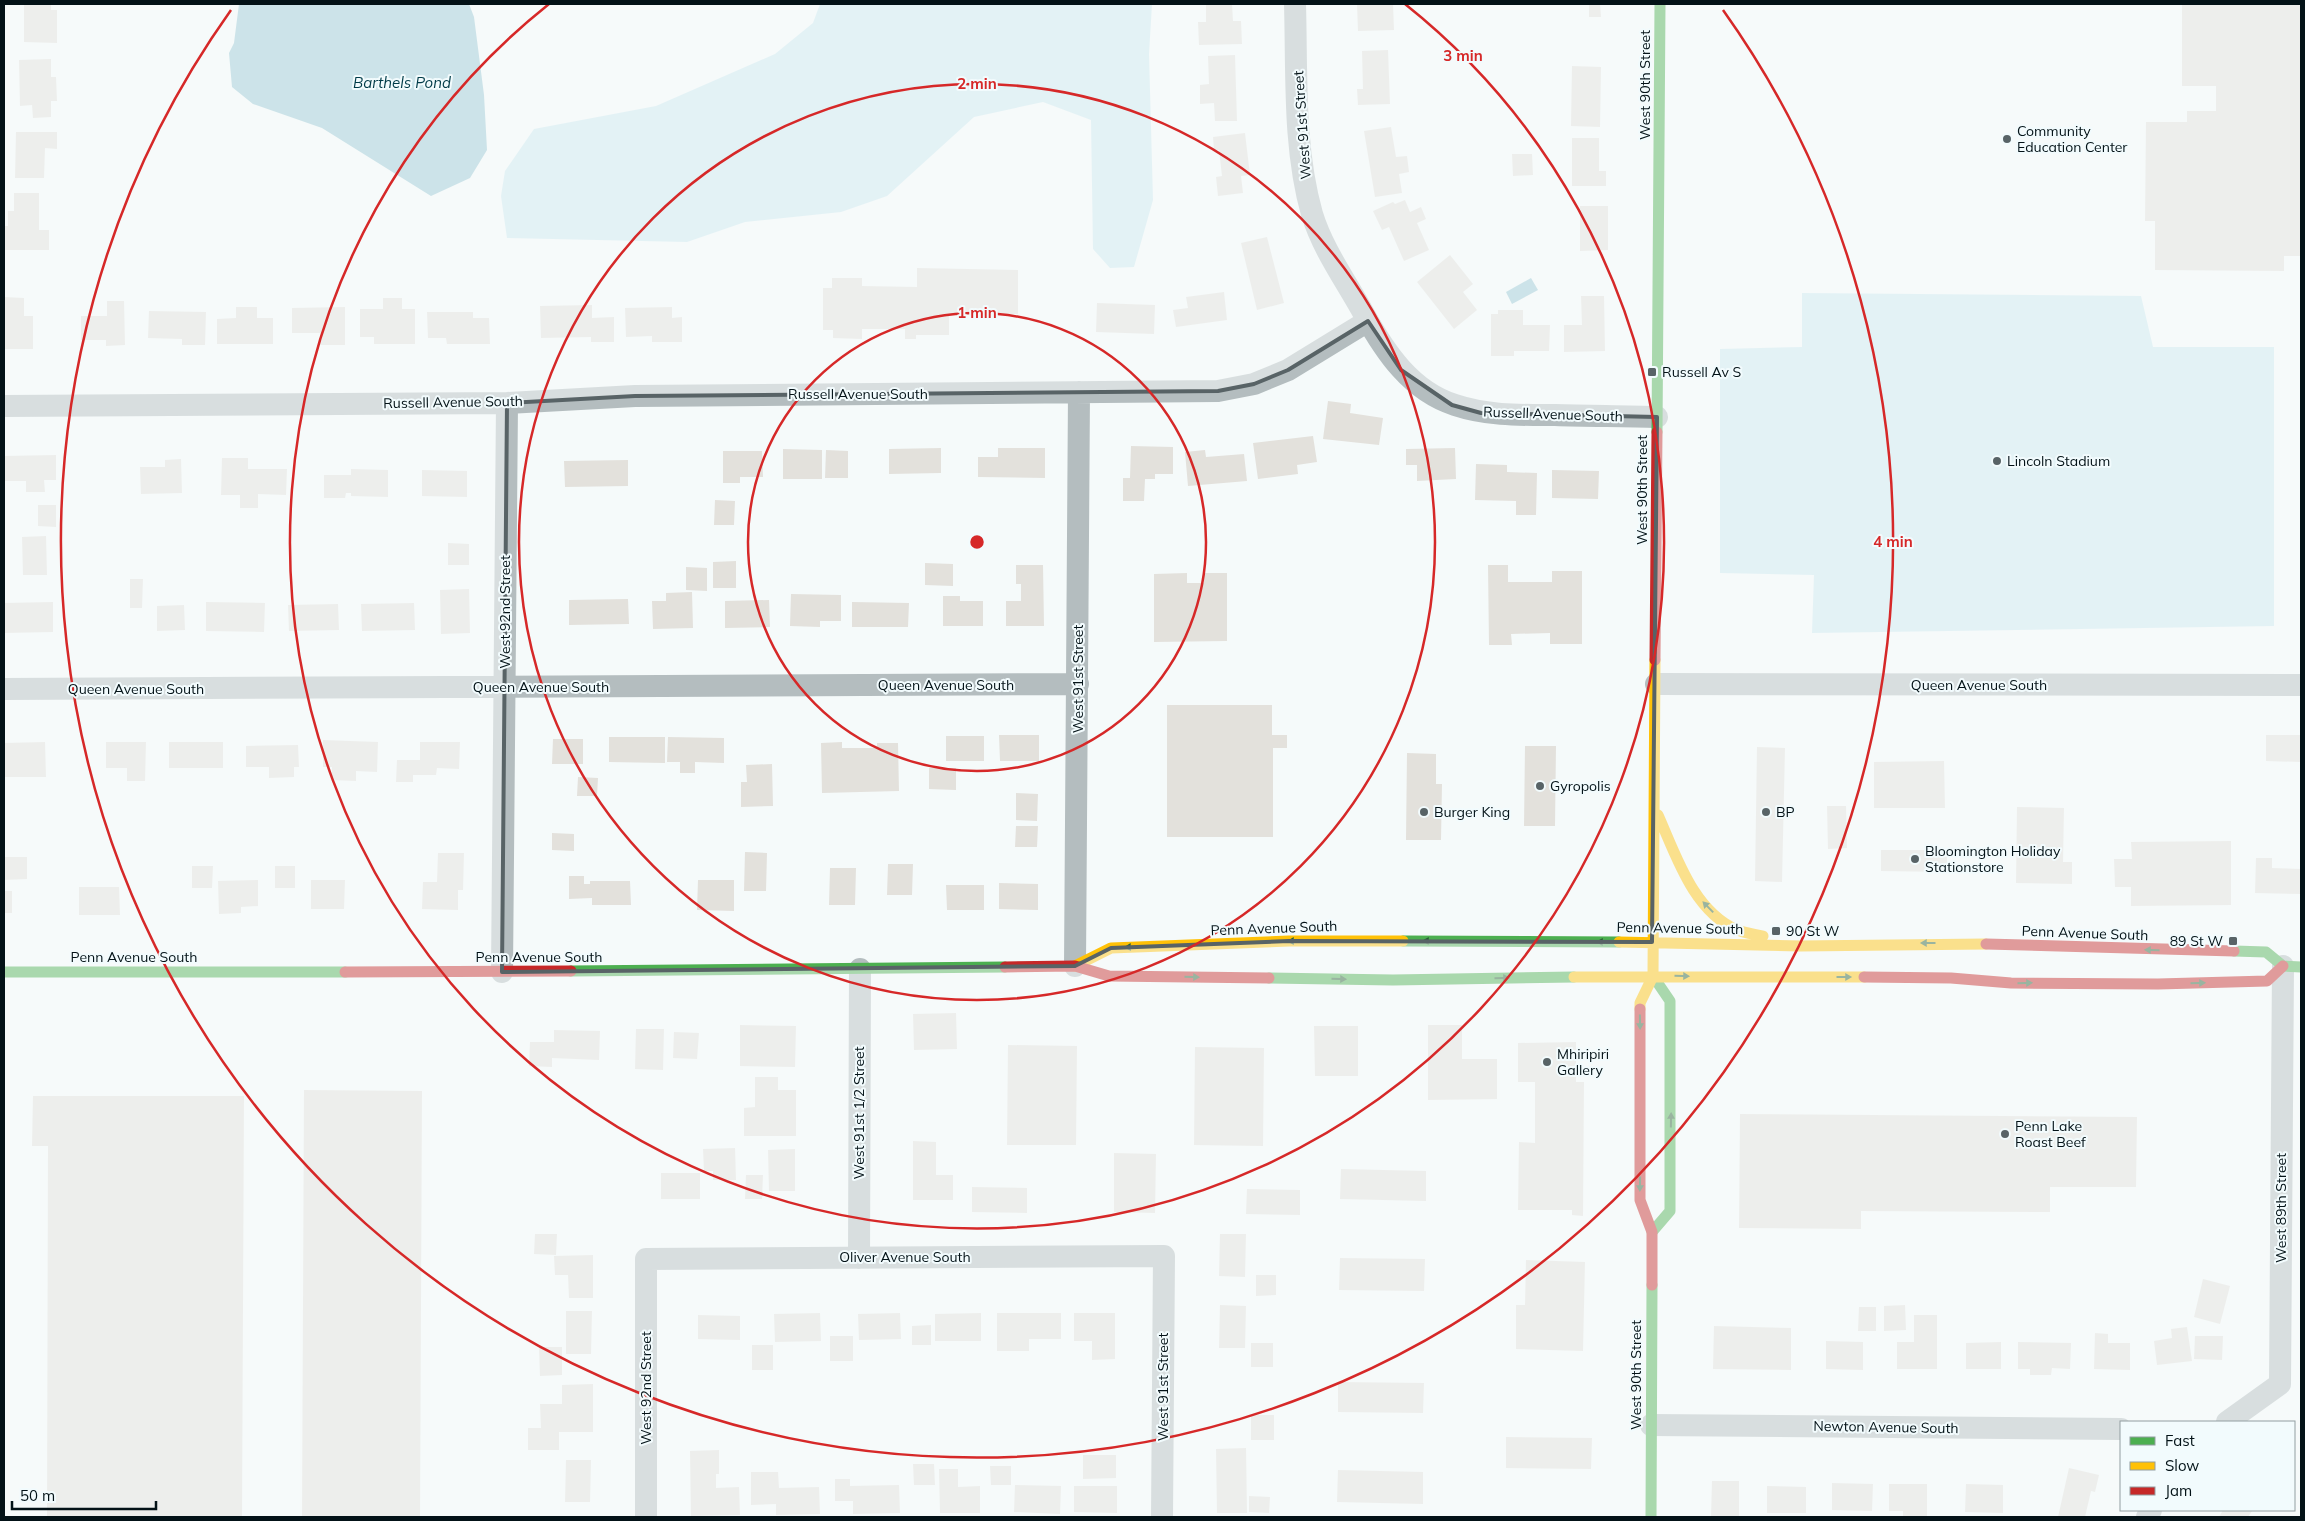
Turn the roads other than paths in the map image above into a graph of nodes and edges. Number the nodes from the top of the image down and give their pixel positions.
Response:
1 (1295, 4) edge
2 (1660, 4) edge
3 (1368, 322) junction
4 (1080, 392) junction
5 (506, 403) junction
6 (4, 406) edge
7 (1657, 416) junction
8 (1078, 684) junction
9 (1656, 684) junction
10 (2301, 685) edge
11 (505, 687) junction
12 (4, 689) edge
13 (1655, 807) junction
14 (1652, 942) junction
15 (1800, 946) junction
16 (1075, 966) junction
17 (2292, 966) edge
18 (860, 969) junction
19 (4, 972) edge
20 (502, 972) junction
21 (1653, 976) junction
22 (1652, 1232) junction
23 (1164, 1256) joint
24 (859, 1258) junction
25 (646, 1259) joint
26 (2228, 1421) edge
27 (1651, 1425) junction
28 (2120, 1430) edge
29 (646, 1517) edge
30 (1162, 1517) edge
31 (1651, 1517) edge

1 - 3 street, West 91st Street
2 - 7 main road, West 90th Street
3 - 4 street, Russell Avenue South
3 - 7 street, Russell Avenue South
4 - 5 street, Russell Avenue South
4 - 8 street, West 91st Street
5 - 6 street, Russell Avenue South
5 - 11 street, West 92nd Street
7 - 9 main road, West 90th Street
8 - 11 street, Queen Avenue South
8 - 16 street, West 91st Street
9 - 10 street, Queen Avenue South
9 - 13 main road, West 90th Street
11 - 12 street, Queen Avenue South
11 - 20 street, West 92nd Street
13 - 14 main road, West 90th Street
15 -> 13 main road
14 - 15 main road, Penn Avenue South
14 -> 16 main road, Penn Avenue South
14 - 21 main road, West 90th Street
17 -> 15 main road, Penn Avenue South
16 - 18 main road, Penn Avenue South
16 -> 21 main road, Penn Avenue South
21 -> 17 main road, Penn Avenue South
17 - 26 street, West 89th Street
18 - 20 main road, Penn Avenue South
18 - 24 street, West 91st 1/2 Street
19 - 20 main road, Penn Avenue South
21 -> 22 main road, West 90th Street
22 -> 21 main road
22 - 27 main road, West 90th Street
23 - 24 street, Oliver Avenue South
23 - 30 street, West 91st Street
24 - 25 street, Oliver Avenue South
25 - 29 street, West 92nd Street
27 - 28 street, Newton Avenue South
27 - 31 main road, West 90th Street

